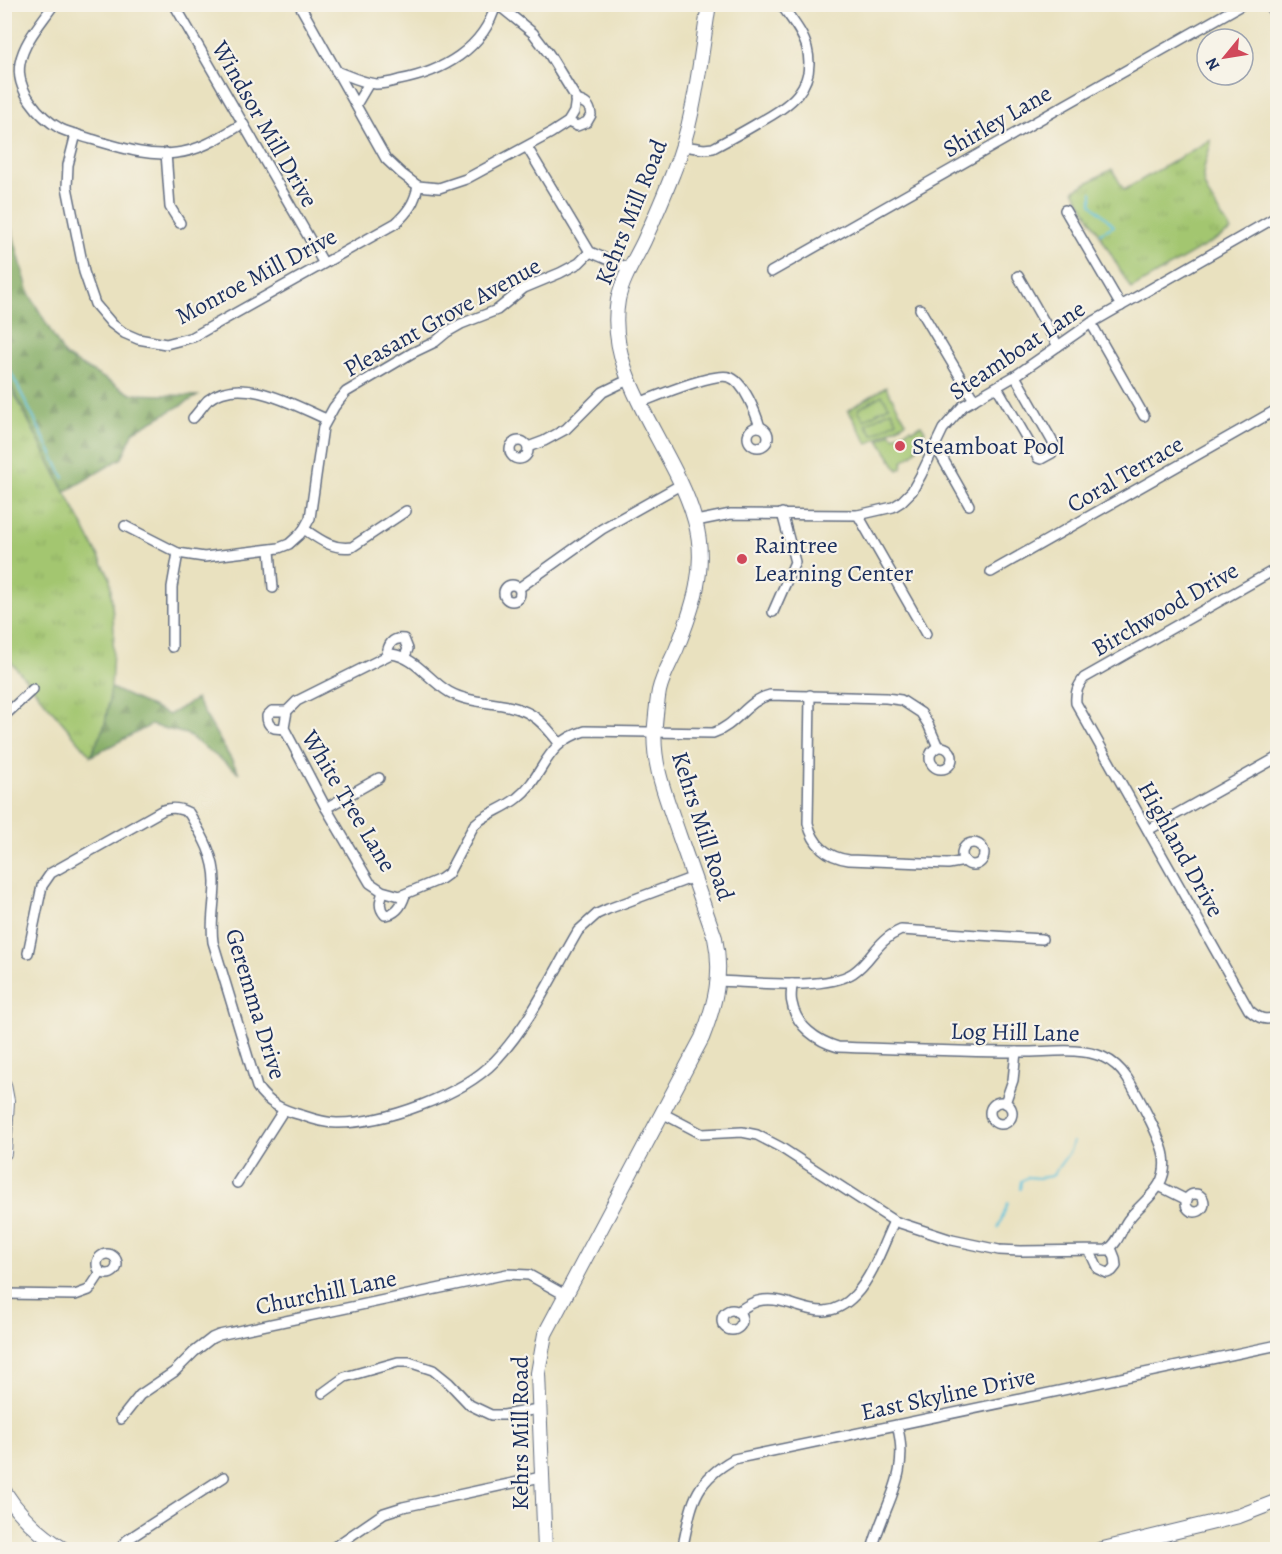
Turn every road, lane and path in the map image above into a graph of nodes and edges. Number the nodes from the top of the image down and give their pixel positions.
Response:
1 (54, 4) edge
2 (174, 4) edge
3 (299, 4) edge
4 (496, 4) edge
5 (709, 4) edge
6 (781, 4) edge
7 (1243, 4) edge
8 (1274, 4) edge
9 (1278, 11) edge
10 (514, 20) junction
11 (491, 22) junction
12 (336, 71) junction
13 (369, 83) junction
14 (575, 100) junction
15 (356, 105) junction
16 (568, 122) junction
17 (242, 124) junction
18 (76, 134) junction
19 (683, 146) junction
20 (527, 147) junction
21 (166, 153) junction
22 (418, 186) junction
23 (1065, 210) dead end
24 (1278, 216) edge
25 (180, 223) dead end
26 (590, 252) junction
27 (323, 262) junction
28 (630, 269) junction
29 (771, 272) dead end
30 (1018, 276) dead end
31 (1121, 306) junction
32 (920, 309) dead end
33 (1091, 322) junction
34 (1058, 346) junction
35 (1015, 376) junction
36 (630, 379) junction
37 (997, 387) junction
38 (974, 400) junction
39 (639, 403) junction
40 (1278, 409) edge
41 (1144, 416) dead end
42 (193, 418) dead end
43 (326, 419) junction
44 (760, 427) dead end
45 (934, 445) junction
46 (528, 447) dead end
47 (682, 484) junction
48 (969, 505) dead end
49 (406, 511) dead end
50 (782, 513) junction
51 (858, 514) junction
52 (696, 522) junction
53 (125, 526) dead end
54 (304, 529) junction
55 (270, 550) junction
56 (178, 553) junction
57 (1278, 568) edge
58 (991, 572) dead end
59 (273, 588) dead end
60 (519, 588) dead end
61 (773, 612) dead end
62 (926, 634) dead end
63 (172, 647) dead end
64 (387, 655) junction
65 (405, 656) junction
66 (33, 689) dead end
67 (1076, 690) joint
68 (810, 695) junction
69 (4, 716) edge
70 (654, 733) junction
71 (560, 744) junction
72 (938, 747) dead end
73 (1278, 756) edge
74 (379, 778) dead end
75 (326, 808) junction
76 (1148, 830) junction
77 (965, 861) dead end
78 (694, 877) junction
79 (383, 892) junction
80 (405, 895) junction
81 (1042, 939) dead end
82 (28, 953) dead end
83 (718, 981) junction
84 (792, 984) junction
85 (1278, 1016) edge
86 (1016, 1052) junction
87 (4, 1085) edge
88 (1005, 1102) dead end
89 (283, 1111) junction
90 (662, 1113) junction
91 (6, 1125) edge
92 (4, 1153) edge
93 (237, 1183) dead end
94 (1159, 1186) junction
95 (1187, 1200) dead end
96 (894, 1221) junction
97 (1111, 1248) junction
98 (1090, 1252) junction
99 (101, 1272) dead end
100 (4, 1294) edge
101 (565, 1295) junction
102 (738, 1312) dead end
103 (1278, 1345) edge
104 (323, 1393) dead end
105 (538, 1409) junction
106 (121, 1419) dead end
107 (897, 1425) junction
108 (224, 1477) dead end
109 (541, 1477) junction
110 (4, 1491) edge
111 (1278, 1502) edge
112 (1122, 1547) edge
113 (65, 1550) edge
114 (119, 1550) edge
115 (330, 1550) edge
116 (545, 1550) edge
117 (682, 1550) edge
118 (872, 1550) edge
119 (1099, 1550) edge

1 - 18 street
2 - 17 street, Windsor Mill Drive
3 - 12 street
4 - 10 street
4 - 11 street
5 - 19 street, Kehrs Mill Road
6 - 19 street
7 - 29 street, Shirley Lane
8 - 9 highway
10 - 11 street
10 - 14 street
11 - 13 street
12 - 13 street
12 - 15 street
13 - 15 street
14 - 16 street
14 - 16 street
15 - 22 street
16 - 20 street
17 - 21 street
17 - 27 street, Windsor Mill Drive
18 - 21 street
18 - 27 street, Monroe Mill Drive
19 - 28 street, Kehrs Mill Road
20 - 22 street
20 - 26 street
21 - 25 street
22 - 27 street, Monroe Mill Drive
23 - 31 street
24 - 31 street, Steamboat Lane
26 - 28 street
26 - 43 street, Pleasant Grove Avenue
28 - 36 street, Kehrs Mill Road
30 - 34 street
31 - 33 street, Steamboat Lane
32 - 38 street
33 - 34 street, Steamboat Lane
33 - 41 street
34 - 35 street, Steamboat Lane
35 - 37 street, Steamboat Lane
35 - 37 street
36 - 39 street, Kehrs Mill Road
36 - 46 street
37 - 38 street, Steamboat Lane
38 - 45 street, Steamboat Lane
39 - 44 street
39 - 47 street, Kehrs Mill Road
40 - 58 street, Coral Terrace
42 - 43 street
43 - 54 street, Pleasant Grove Avenue
45 - 48 street
45 - 51 street, Steamboat Lane
47 - 52 street, Kehrs Mill Road
47 - 60 street
49 - 54 street
50 - 51 street, Steamboat Lane
50 - 52 street, Steamboat Lane
50 - 61 street
51 - 62 street
52 - 70 street, Kehrs Mill Road
53 - 56 street
54 - 55 street
55 - 56 street
55 - 59 street
56 - 63 street
57 - 67 street, Birchwood Drive
64 - 65 street
64 - 65 street
64 - 75 street, White Tree Lane
65 - 71 street
66 - 69 street
67 - 76 street, Highland Drive
68 - 70 street, White Tree Lane
68 - 72 street, White Tree Lane
68 - 77 street
70 - 71 street, White Tree Lane
70 - 78 street, Kehrs Mill Road
71 - 80 street, White Tree Lane
73 - 76 street
74 - 75 street
75 - 79 street, White Tree Lane
76 - 85 street, Highland Drive
78 - 83 street, Kehrs Mill Road
78 - 89 street, Geremma Drive
79 - 80 street, White Tree Lane
79 - 80 street, White Tree Lane
81 - 84 street
82 - 89 street, Geremma Drive
83 - 84 street
83 - 90 street, Kehrs Mill Road
84 - 86 street, Log Hill Lane
86 - 88 street
86 - 94 street, Log Hill Lane
87 - 91 street
89 - 93 street
90 - 96 street
90 - 101 street, Kehrs Mill Road
91 - 92 street
94 - 95 street
94 - 97 street, Log Hill Lane
96 - 98 street
96 - 102 street
97 - 98 street
97 - 98 street
99 - 100 street
101 - 105 street, Kehrs Mill Road
101 - 106 street, Churchill Lane
103 - 107 street, East Skyline Drive
104 - 105 street
105 - 109 street, Kehrs Mill Road
107 - 117 street, East Skyline Drive
107 - 118 street
108 - 114 street
109 - 115 street
109 - 116 street, Kehrs Mill Road
110 - 113 street
111 - 112 street
112 - 119 street

